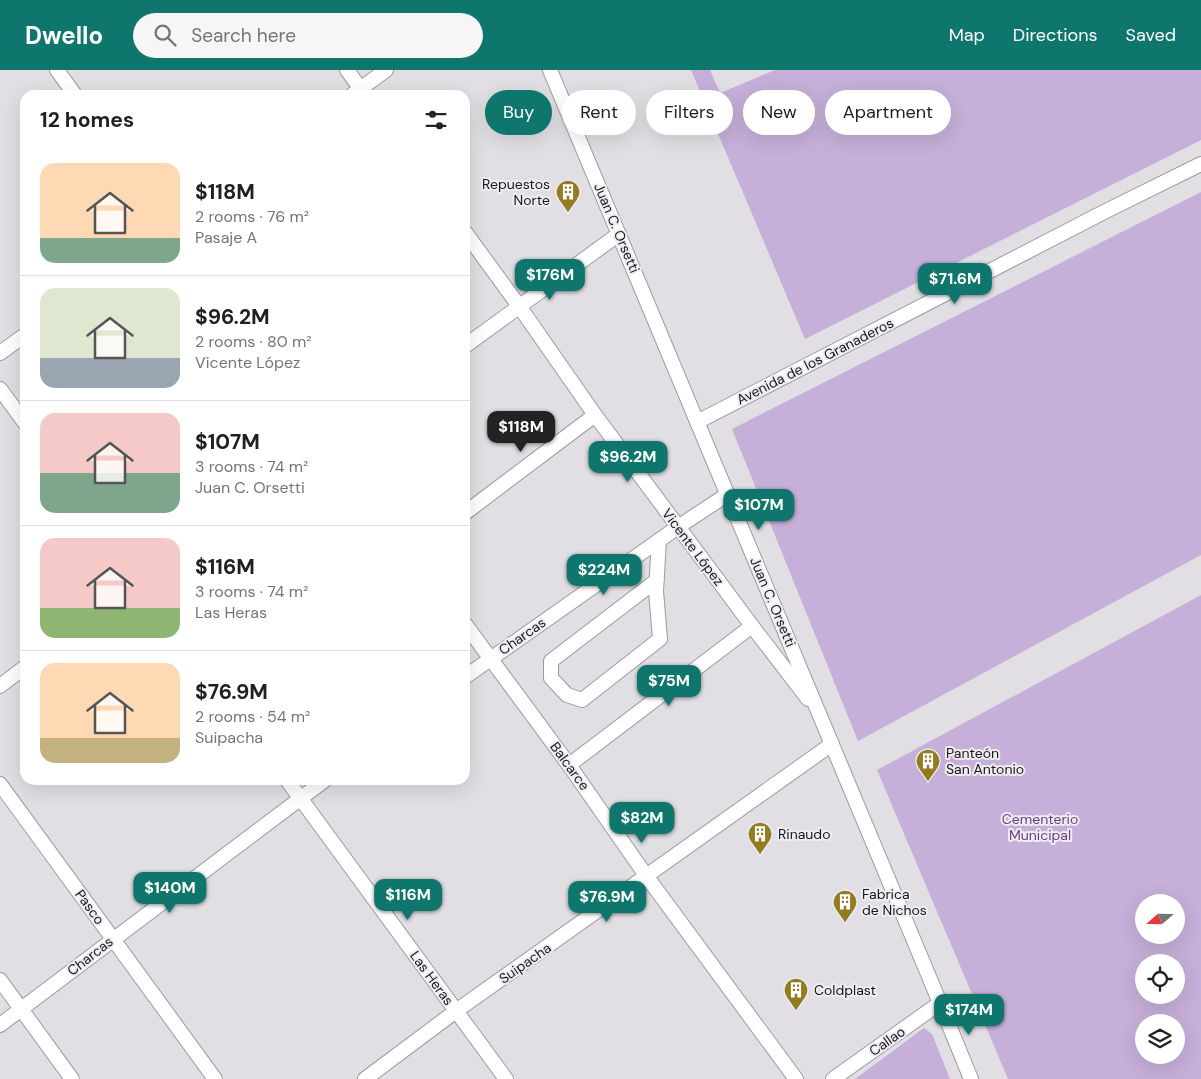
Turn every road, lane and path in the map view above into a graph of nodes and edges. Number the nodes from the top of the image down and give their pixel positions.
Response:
1 (57, 70) edge
2 (347, 70) edge
3 (386, 70) edge
4 (550, 70) edge
5 (71, 90) edge
6 (357, 90) edge
7 (363, 90) edge
8 (1201, 164) edge
9 (619, 234) junction
10 (470, 239) edge
11 (519, 306) junction
12 (20, 339) edge
13 (470, 342) edge
14 (0, 353) edge
15 (0, 389) edge
16 (595, 415) junction
17 (20, 416) edge
18 (698, 422) junction
19 (728, 494) junction
20 (470, 509) edge
21 (678, 527) junction
22 (659, 540) junction
23 (657, 580) junction
24 (752, 626) junction
25 (470, 631) edge
26 (490, 659) junction
27 (20, 672) edge
28 (470, 673) edge
29 (0, 686) edge
30 (819, 713) junction
31 (832, 744) junction
32 (569, 765) junction
33 (0, 784) edge
34 (291, 785) edge
35 (318, 785) edge
36 (300, 798) junction
37 (647, 876) junction
38 (113, 939) junction
39 (0, 980) edge
40 (940, 1003) junction
41 (21, 1009) junction
42 (456, 1011) junction
43 (0, 1025) edge
44 (72, 1079) edge
45 (215, 1079) edge
46 (365, 1079) edge
47 (506, 1079) edge
48 (796, 1079) edge
49 (833, 1079) edge
50 (971, 1079) edge

1 - 5 street
2 - 6 street
3 - 7 street
4 - 9 street, Juan C. Orsetti
8 - 18 street, Avenida de los Granaderos
9 - 11 street
9 - 18 street, Juan C. Orsetti
10 - 11 street, Vicente López
11 - 13 street
11 - 16 street, Vicente López
12 - 14 street
15 - 17 street
16 - 20 street
16 - 21 street, Vicente López
18 - 19 street, Juan C. Orsetti
19 - 21 street, Charcas
19 - 30 street, Juan C. Orsetti
21 - 22 street, Charcas
21 - 24 street, Vicente López
22 - 23 street
22 - 26 street, Charcas
23 - 23 street
24 - 30 street, Vicente López
24 - 32 street
25 - 26 street, Balcarce
26 - 28 street, Charcas
26 - 32 street, Balcarce
27 - 29 street
30 - 31 street, Juan C. Orsetti
31 - 37 street, Suipacha
31 - 40 street, Juan C. Orsetti
32 - 37 street, Balcarce
33 - 38 street, Pasco
34 - 36 street, Las Heras
35 - 36 street, Charcas
36 - 38 street, Charcas
36 - 42 street, Las Heras
37 - 42 street, Suipacha
37 - 48 street, Balcarce
38 - 41 street, Charcas
38 - 45 street, Pasco
39 - 41 street
40 - 49 street, Callao
40 - 50 street, Juan C. Orsetti
41 - 43 street, Charcas
41 - 44 street
42 - 46 street, Suipacha
42 - 47 street, Las Heras

